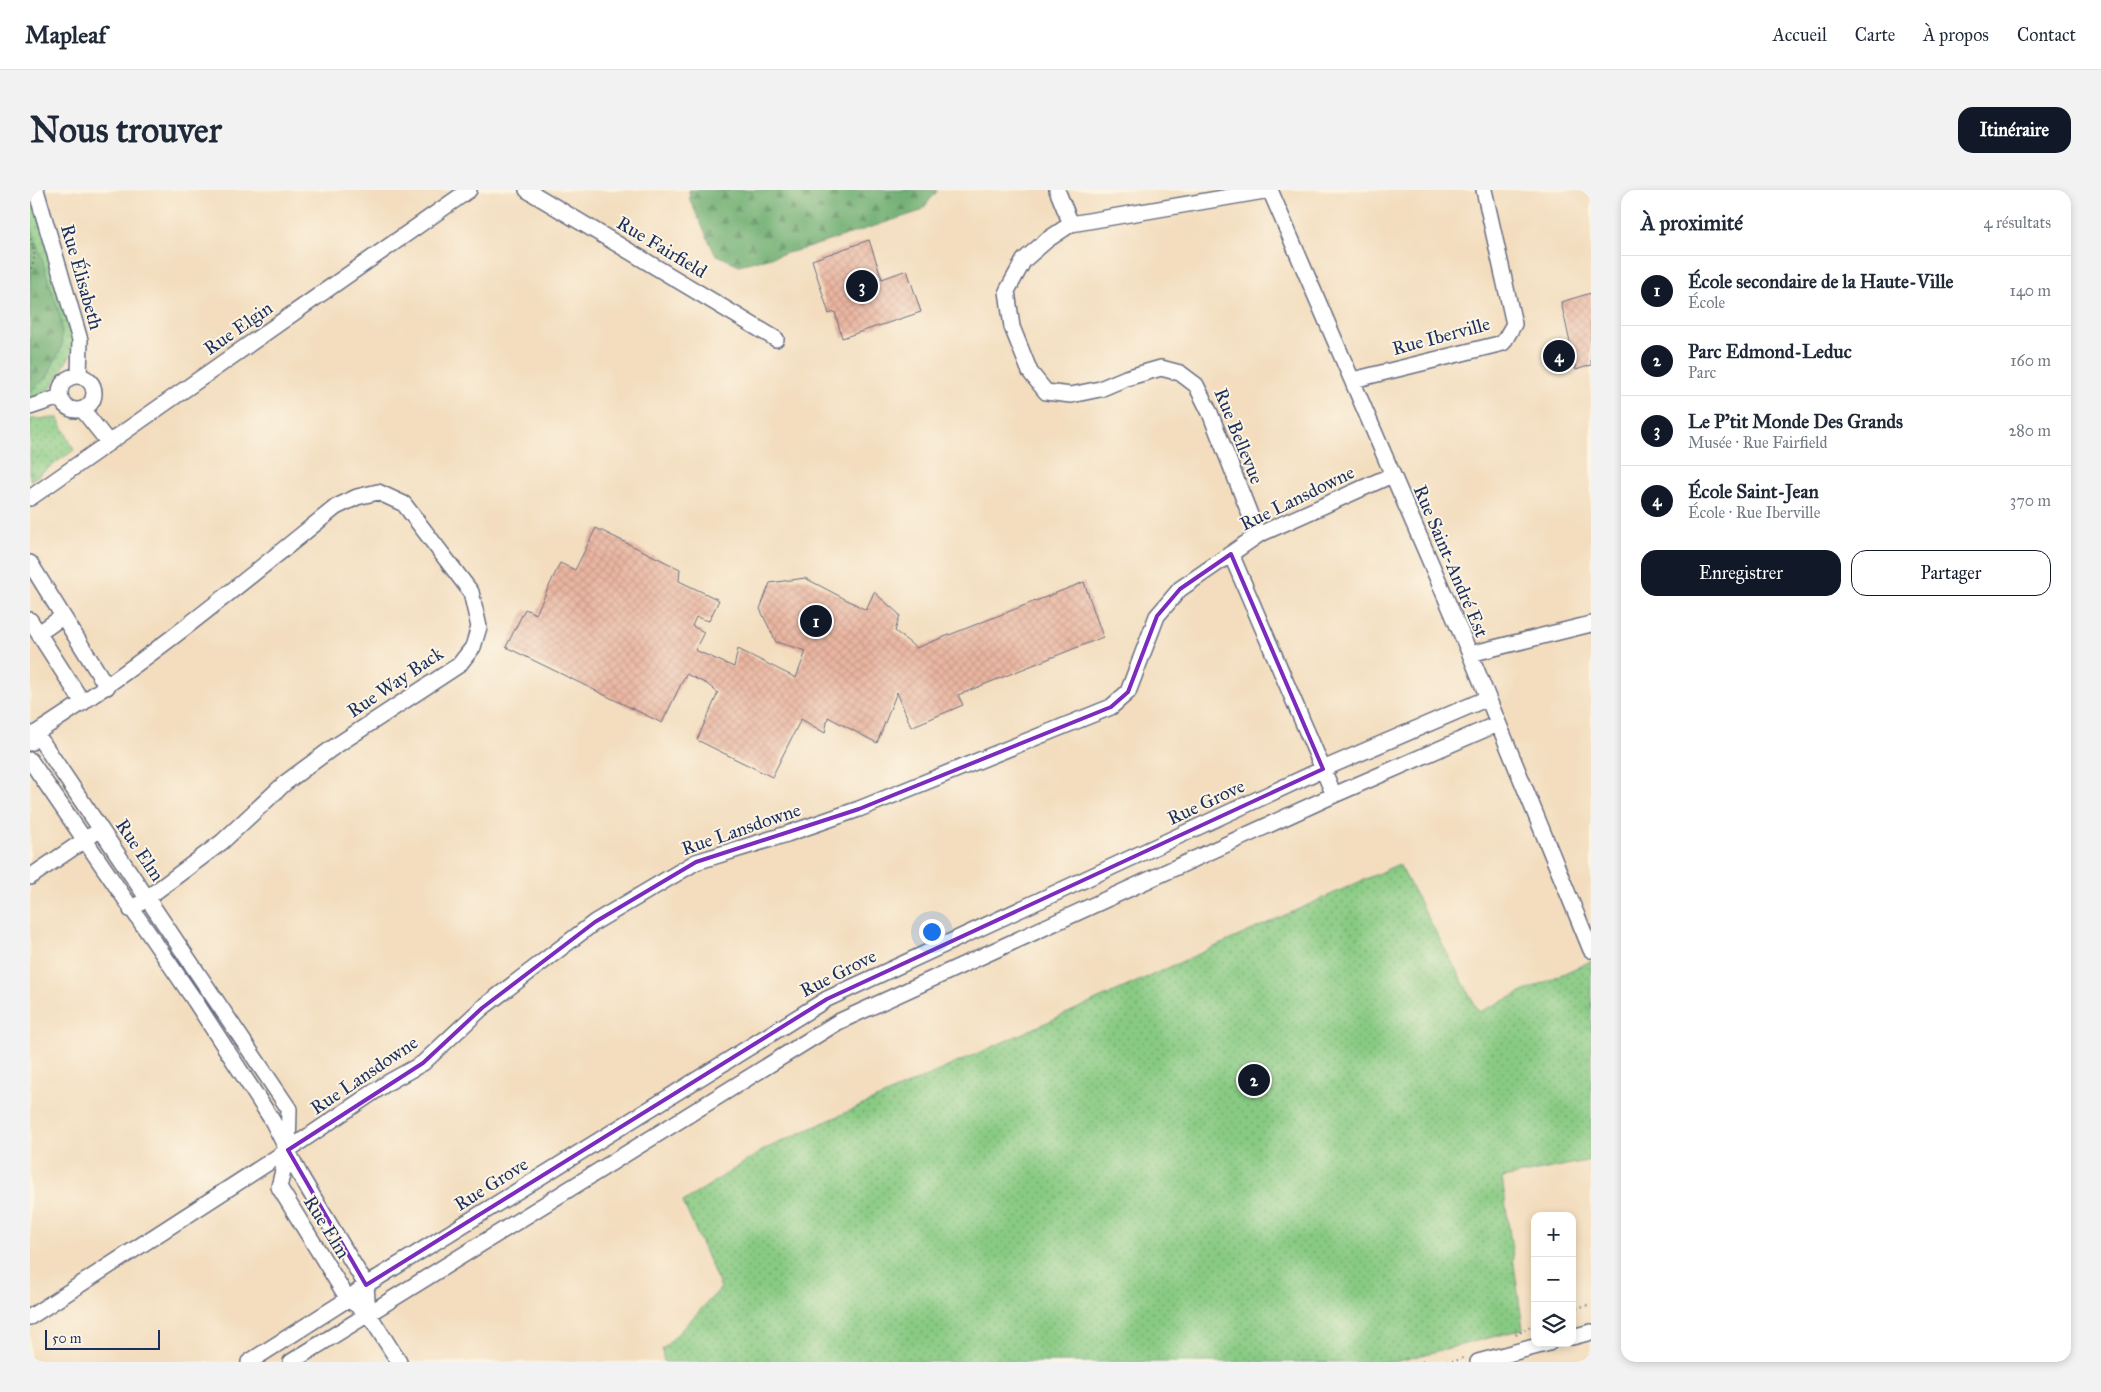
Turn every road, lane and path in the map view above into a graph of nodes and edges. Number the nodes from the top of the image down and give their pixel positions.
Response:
1 (36, 190) edge
2 (469, 190) edge
3 (527, 190) edge
4 (1057, 190) edge
5 (1270, 190) edge
6 (1484, 190) edge
7 (1071, 224) junction
8 (30, 239) edge
9 (30, 271) edge
10 (776, 339) dead end
11 (79, 376) junction
12 (1352, 380) junction
13 (60, 397) junction
14 (30, 407) edge
15 (82, 409) junction
16 (109, 443) junction
17 (1392, 475) junction
18 (30, 498) edge
19 (1258, 535) junction
20 (1231, 554) junction
21 (30, 564) edge
22 (62, 617) junction
23 (30, 620) edge
24 (1591, 624) edge
25 (38, 633) junction
26 (1470, 654) junction
27 (107, 687) junction
28 (1488, 698) junction
29 (83, 703) junction
30 (1497, 724) junction
31 (33, 738) edge
32 (30, 760) edge
33 (1323, 770) junction
34 (1334, 794) junction
35 (102, 829) junction
36 (85, 840) junction
37 (30, 878) edge
38 (149, 898) junction
39 (131, 910) junction
40 (1591, 950) edge
41 (210, 990) junction
42 (195, 1001) junction
43 (288, 1150) junction
44 (366, 1285) junction
45 (348, 1299) junction
46 (1591, 1304) edge
47 (1576, 1309) edge
48 (368, 1313) junction
49 (30, 1317) edge
50 (1591, 1332) edge
51 (1576, 1336) edge
52 (1534, 1347) edge
53 (249, 1362) edge
54 (291, 1362) edge
55 (400, 1362) edge
56 (1478, 1362) edge

1 - 11 street, Rue Élisabeth
2 - 16 street, Rue Elgin
3 - 10 street, Rue Fairfield
4 - 7 street
5 - 7 street
5 - 12 street, Rue Saint-André Est
6 - 12 street, Rue Iberville
7 - 19 street, Rue Bellevue
8 - 9 path
11 - 13 street
11 - 15 street
12 - 17 street, Rue Saint-André Est
13 - 14 street
13 - 15 street
15 - 16 street
16 - 18 street, Rue Elgin
17 - 19 street, Rue Lansdowne
17 - 26 street, Rue Saint-André Est
19 - 20 street, Rue Lansdowne
20 - 33 street
20 - 43 street, Rue Lansdowne
21 - 22 street
22 - 25 street
22 - 27 street
23 - 25 street
24 - 26 street
25 - 29 street
26 - 28 street, Rue Saint-André Est
27 - 29 street, Rue Elm
27 - 38 street, Rue Way Back
28 - 30 street, Rue Saint-André Est
28 - 33 street, Rue Grove
29 - 31 street, Rue Elm
30 - 34 street
30 - 40 street, Rue Saint-André Est
31 - 35 street, Rue Elm
32 - 36 street, Rue Elm
33 - 34 street
33 - 44 street, Rue Grove
34 - 48 street
35 - 36 street
35 - 38 street, Rue Elm
36 - 37 street
36 - 39 street, Rue Elm
38 - 39 street, Rue Way Back
38 - 41 street, Rue Elm
39 - 42 street, Rue Elm
41 - 42 street
41 - 43 street, Rue Elm
42 - 43 street, Rue Elm
43 - 44 street, Rue Elm
43 - 45 street, Rue Elm
43 - 49 street, Rue Lansdowne
44 - 45 street, Rue Grove
44 - 48 street, Rue Elm
45 - 48 street, Rue Elm
45 - 53 street, Rue Grove
46 - 47 path
48 - 54 street
48 - 55 street, Rue Elm
50 - 51 street
52 - 56 street

